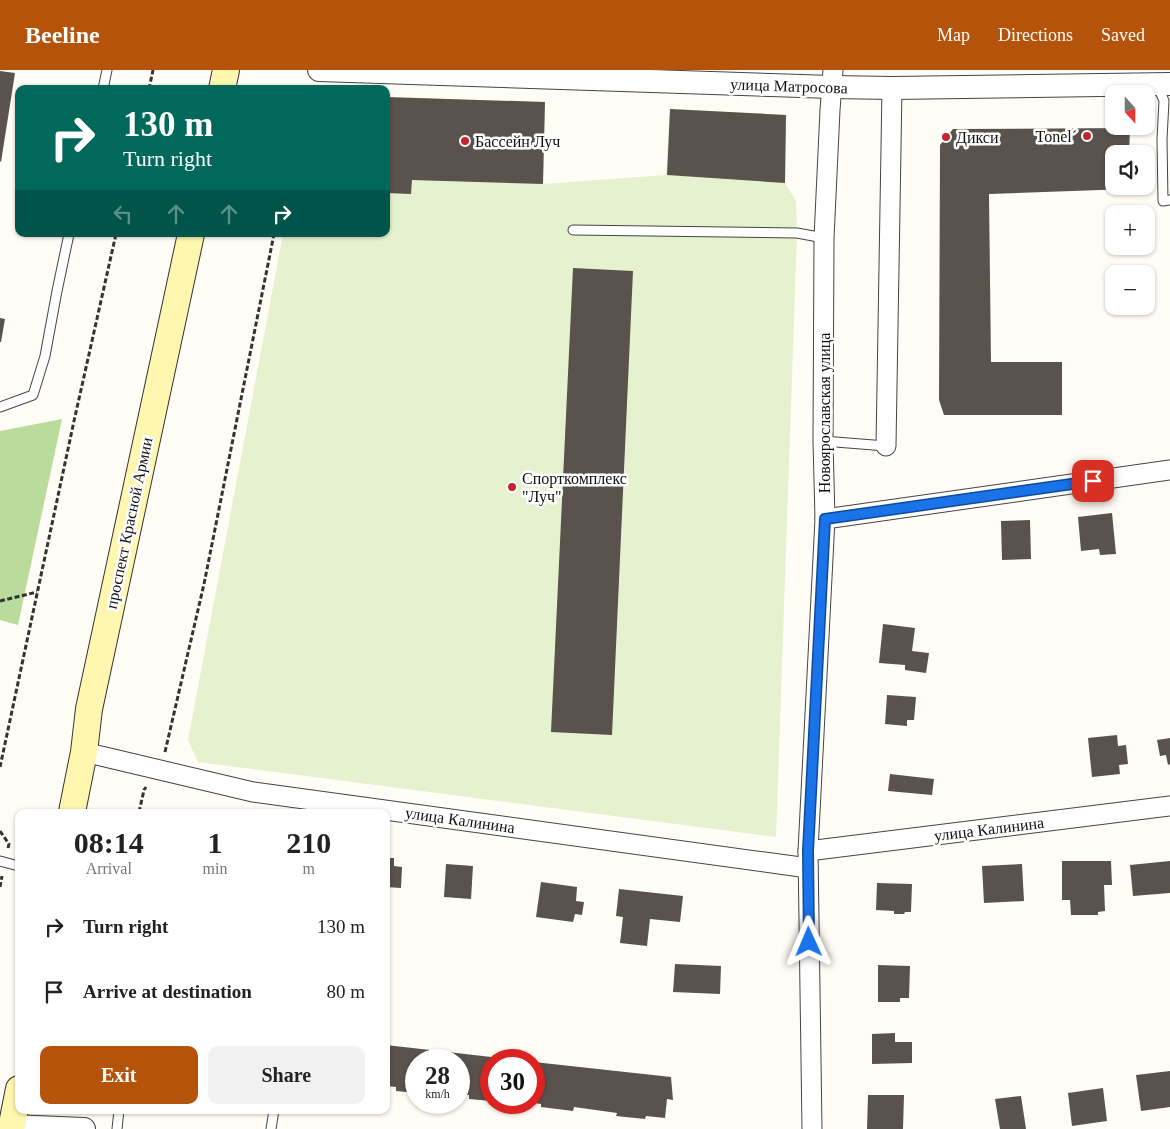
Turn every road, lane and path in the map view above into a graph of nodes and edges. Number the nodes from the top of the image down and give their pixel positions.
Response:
1 (107, 70) edge
2 (153, 70) edge
3 (226, 70) edge
4 (319, 70) edge
5 (833, 79) edge
6 (1164, 84) edge
7 (104, 85) edge
8 (150, 85) edge
9 (223, 85) edge
10 (892, 88) junction
11 (1170, 200) edge
12 (574, 230) dead end
13 (68, 237) edge
14 (115, 237) edge
15 (190, 237) edge
16 (273, 237) edge
17 (824, 238) junction
18 (0, 407) edge
19 (823, 441) junction
20 (886, 446) joint
21 (1170, 470) edge
22 (825, 519) junction
23 (37, 592) junction
24 (0, 601) edge
25 (84, 752) junction
26 (0, 767) edge
27 (161, 770) junction
28 (1170, 806) edge
29 (73, 809) edge
30 (140, 809) edge
31 (808, 860) junction
32 (0, 861) edge
33 (15, 865) edge
34 (15, 1108) edge
35 (119, 1114) edge
36 (273, 1114) edge
37 (11, 1128) edge
38 (84, 1129) edge
39 (117, 1129) edge
40 (271, 1129) edge
41 (812, 1129) edge

1 - 7 lane
2 - 8 path
3 - 9 main road
4 - 5 street, улица Матросова
5 - 10 street, улица Матросова
5 - 17 street, Новоярославская улица
6 - 10 street, улица Матросова
6 - 11 lane
10 - 20 street
12 - 17 lane
13 - 18 lane
14 - 23 path
15 - 25 main road, проспект Красной Армии
16 - 27 path
17 - 19 street, Новоярославская улица
19 - 20 lane
19 - 22 street, Новоярославская улица
21 - 22 street
22 - 31 street, Новоярославская улица
23 - 24 path
23 - 26 path
25 - 27 street, улица Калинина
25 - 29 main road, проспект Красной Армии
27 - 30 path
27 - 31 street, улица Калинина
28 - 31 street, улица Калинина
31 - 41 street, Новоярославская улица
32 - 33 lane
34 - 37 main road
35 - 39 lane
36 - 40 lane
37 - 38 street

